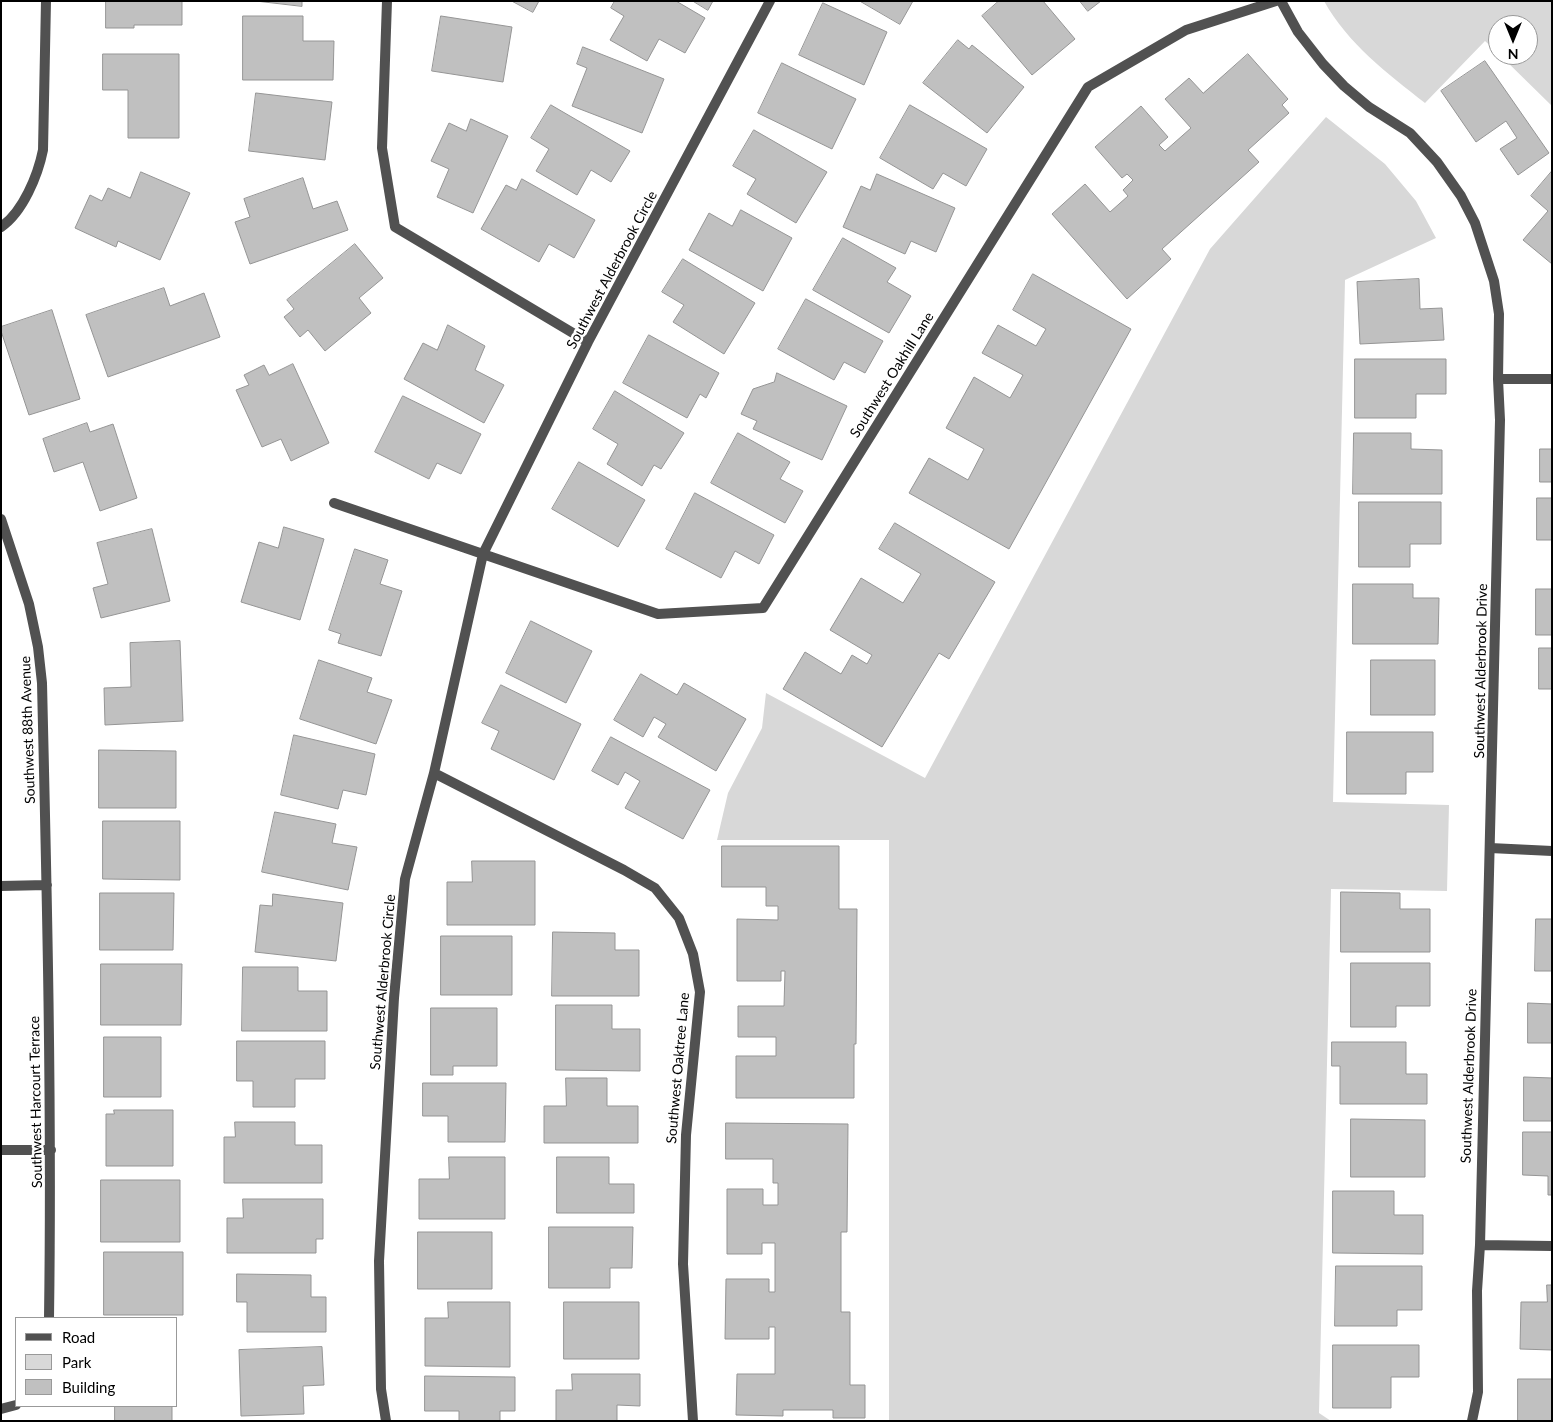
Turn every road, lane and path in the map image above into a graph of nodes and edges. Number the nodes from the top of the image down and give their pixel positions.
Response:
1 (46, 1) edge
2 (387, 1) edge
3 (770, 1) edge
4 (1276, 1) edge
5 (1281, 1) edge
6 (1, 227) edge
7 (588, 342) junction
8 (1498, 379) junction
9 (1552, 379) edge
10 (334, 503) dead end
11 (1, 518) edge
12 (483, 554) junction
13 (434, 773) junction
14 (1490, 848) junction
15 (1552, 851) edge
16 (46, 885) junction
17 (1, 886) edge
18 (1, 1150) edge
19 (51, 1150) junction
20 (1480, 1245) junction
21 (1552, 1246) edge
22 (49, 1317) edge
23 (15, 1405) edge
24 (1, 1409) edge
25 (386, 1421) edge
26 (693, 1421) edge
27 (1472, 1421) edge

1 - 6 street
2 - 7 street
3 - 7 street, Southwest Alderbrook Circle
4 - 12 street, Southwest Oakhill Lane
5 - 8 street, Southwest Alderbrook Drive
7 - 12 street, Southwest Alderbrook Circle
8 - 9 street
8 - 14 street, Southwest Alderbrook Drive
10 - 12 street
11 - 16 street, Southwest 88th Avenue
12 - 13 street, Southwest Alderbrook Circle
13 - 25 street, Southwest Alderbrook Circle
13 - 26 street, Southwest Oaktree Lane
14 - 15 street
14 - 20 street, Southwest Alderbrook Drive
16 - 17 street
16 - 19 street, Southwest Harcourt Terrace
18 - 19 street
19 - 22 street, Southwest Harcourt Terrace
20 - 21 street
20 - 27 street, Southwest Alderbrook Drive
23 - 24 street

